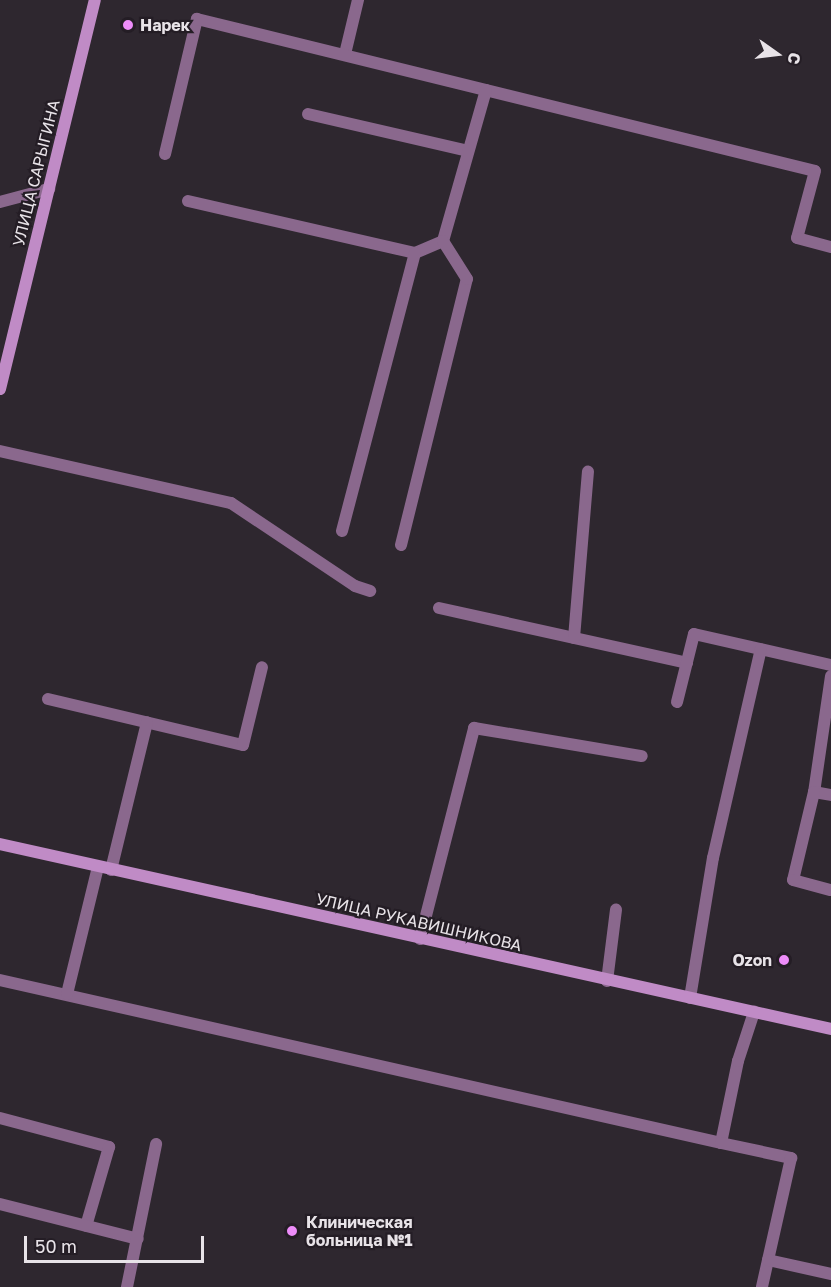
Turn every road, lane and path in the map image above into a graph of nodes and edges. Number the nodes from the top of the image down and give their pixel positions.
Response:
1 (95, 0) edge
2 (358, 0) edge
3 (345, 54) junction
4 (486, 90) junction
5 (308, 114) dead end
6 (468, 151) junction
7 (165, 154) dead end
8 (49, 189) junction
9 (188, 201) dead end
10 (0, 202) edge
11 (443, 241) junction
12 (831, 247) edge
13 (416, 253) junction
14 (0, 389) edge
15 (0, 451) edge
16 (588, 472) dead end
17 (342, 531) dead end
18 (401, 545) dead end
19 (370, 591) dead end
20 (439, 608) dead end
21 (574, 638) junction
22 (761, 649) junction
23 (687, 663) junction
24 (831, 665) edge
25 (262, 667) dead end
26 (831, 676) edge
27 (48, 699) dead end
28 (677, 702) dead end
29 (147, 722) junction
30 (642, 756) dead end
31 (814, 792) junction
32 (831, 795) edge
33 (0, 844) edge
34 (98, 867) junction
35 (111, 870) junction
36 (831, 890) edge
37 (616, 910) dead end
38 (420, 939) junction
39 (0, 980) edge
40 (607, 981) junction
41 (68, 994) junction
42 (690, 998) junction
43 (754, 1012) junction
44 (831, 1029) edge
45 (0, 1118) edge
46 (721, 1143) junction
47 (156, 1144) dead end
48 (0, 1204) edge
49 (86, 1226) junction
50 (138, 1239) junction
51 (768, 1260) junction
52 (831, 1274) edge
53 (127, 1287) edge
54 (762, 1287) edge

1 - 8 street, УЛИЦА САРЫГИНА
2 - 3 street
3 - 4 street
3 - 7 street
4 - 6 street
4 - 12 street
5 - 6 street
6 - 11 street
8 - 10 street
8 - 14 street, УЛИЦА САРЫГИНА
9 - 13 street
11 - 13 street
11 - 18 street
13 - 17 street
15 - 19 street
16 - 21 street
20 - 21 street
21 - 23 street
22 - 23 street
22 - 24 street
22 - 42 street
23 - 28 street
25 - 29 street
26 - 31 street
27 - 29 street
29 - 35 street
30 - 38 street
31 - 32 street
31 - 36 street
33 - 34 street, УЛИЦА РУКАВИШНИКОВА
34 - 35 street, УЛИЦА РУКАВИШНИКОВА
34 - 41 street
35 - 38 street, УЛИЦА РУКАВИШНИКОВА
37 - 40 street
38 - 40 street, УЛИЦА РУКАВИШНИКОВА
39 - 41 street
40 - 42 street, УЛИЦА РУКАВИШНИКОВА
41 - 46 street
42 - 43 street, УЛИЦА РУКАВИШНИКОВА
43 - 44 street, УЛИЦА РУКАВИШНИКОВА
43 - 46 street
45 - 49 street
46 - 51 street
47 - 50 street
48 - 49 street
49 - 50 street
50 - 53 street
51 - 52 street
51 - 54 street

